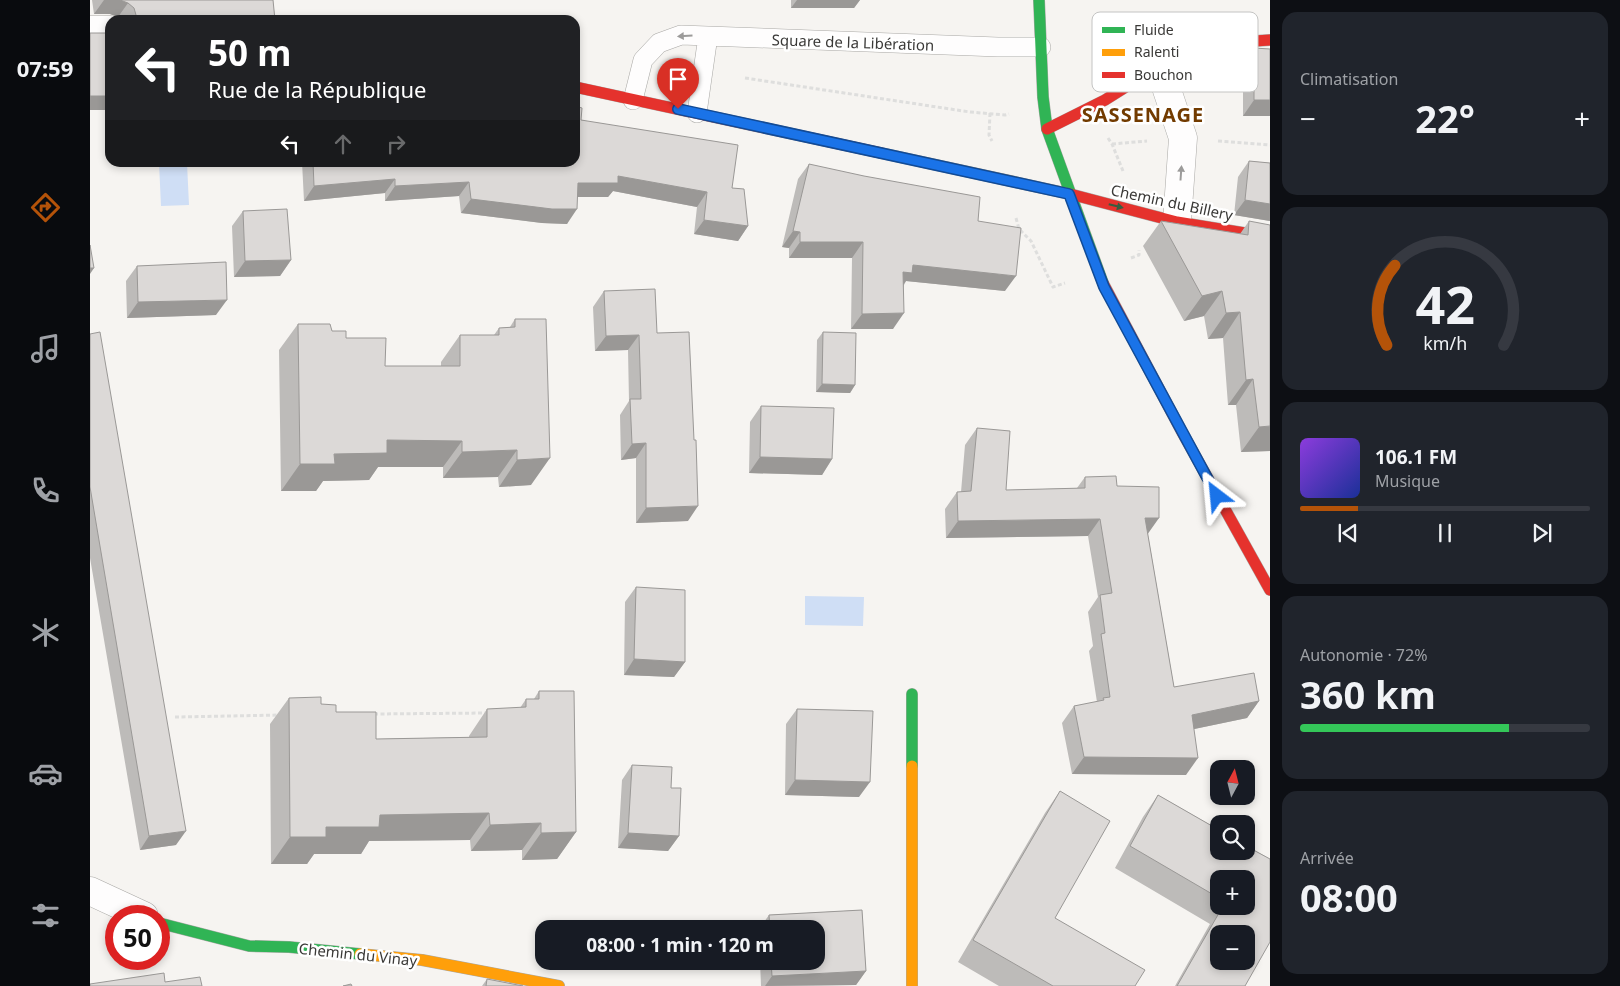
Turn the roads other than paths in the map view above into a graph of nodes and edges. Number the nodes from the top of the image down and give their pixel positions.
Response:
1 (1039, 0) edge
2 (90, 30) edge
3 (105, 30) edge
4 (708, 36) junction
5 (1041, 47) junction
6 (580, 88) edge
7 (1118, 92) edge
8 (1168, 92) edge
9 (634, 100) junction
10 (697, 113) junction
11 (1047, 129) junction
12 (1069, 194) junction
13 (1177, 222) junction
14 (1270, 236) edge
15 (1270, 590) edge
16 (912, 694) dead end
17 (90, 891) edge
18 (120, 905) edge
19 (170, 926) edge
20 (558, 986) edge
21 (912, 986) edge

1 - 5 street
2 - 3 street
4 - 5 lane, Square de la Libération
4 -> 9 lane, Square de la Libération
4 - 10 lane
5 - 11 street
6 - 9 street, Chemin du Billery
7 - 11 street
13 -> 8 street
9 - 10 street, Chemin du Billery
10 - 12 street, Chemin du Billery
11 - 12 street
12 -> 13 street, Chemin du Billery
12 - 15 street
13 - 14 street, Chemin du Billery
16 - 21 street
17 - 18 street
19 - 20 street, Chemin du Vinay

